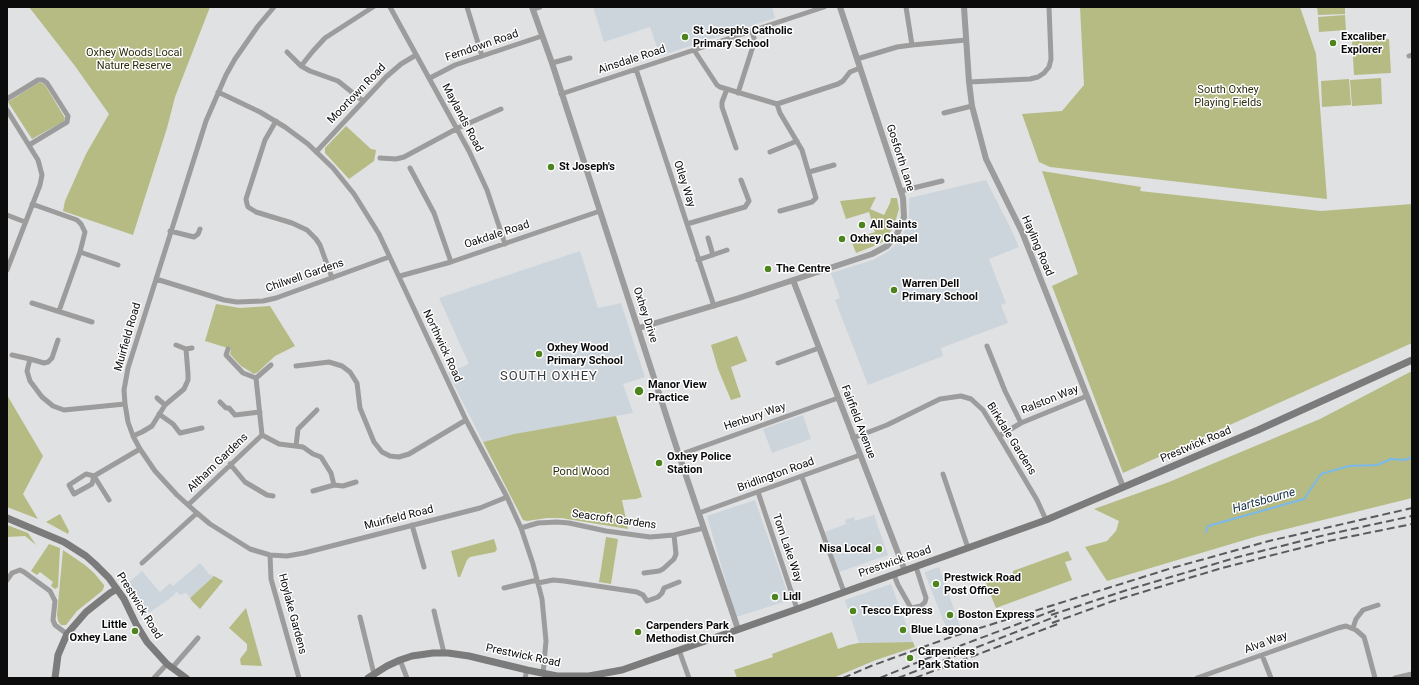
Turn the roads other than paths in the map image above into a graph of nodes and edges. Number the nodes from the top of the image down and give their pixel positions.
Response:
1 (274, 7) edge
2 (373, 7) edge
3 (467, 7) edge
4 (540, 7) edge
5 (824, 7) edge
6 (840, 7) edge
7 (906, 7) edge
8 (964, 7) edge
9 (1048, 7) edge
10 (391, 8) edge
11 (532, 8) edge
12 (752, 31) junction
13 (542, 36) junction
14 (966, 40) junction
15 (912, 45) junction
16 (694, 50) junction
17 (287, 52) dead end
18 (416, 55) junction
19 (482, 56) junction
20 (570, 58) dead end
21 (857, 59) junction
22 (552, 63) junction
23 (301, 66) junction
24 (860, 68) junction
25 (636, 69) junction
26 (430, 78) junction
27 (969, 82) junction
28 (727, 89) junction
29 (218, 92) junction
30 (738, 93) junction
31 (561, 94) junction
32 (7, 99) edge
33 (363, 101) junction
34 (777, 104) junction
35 (972, 106) junction
36 (501, 109) dead end
37 (7, 110) edge
38 (944, 113) dead end
39 (276, 121) junction
40 (458, 128) junction
41 (797, 141) junction
42 (29, 145) junction
43 (736, 148) dead end
44 (316, 152) junction
45 (770, 152) dead end
46 (380, 158) dead end
47 (834, 165) dead end
48 (410, 168) dead end
49 (809, 172) junction
50 (741, 180) dead end
51 (942, 181) dead end
52 (901, 191) junction
53 (32, 204) junction
54 (600, 211) junction
55 (780, 211) dead end
56 (7, 215) edge
57 (25, 222) junction
58 (687, 224) junction
59 (200, 229) dead end
60 (170, 231) junction
61 (708, 238) dead end
62 (505, 244) junction
63 (727, 250) dead end
64 (80, 252) junction
65 (713, 255) junction
66 (390, 257) junction
67 (698, 260) junction
68 (451, 262) junction
69 (118, 265) dead end
70 (7, 270) edge
71 (400, 276) junction
72 (332, 278) junction
73 (156, 279) junction
74 (793, 280) junction
75 (32, 303) dead end
76 (714, 306) junction
77 (59, 311) junction
78 (92, 322) dead end
79 (639, 328) junction
80 (58, 340) dead end
81 (176, 346) dead end
82 (987, 346) dead end
83 (819, 348) junction
84 (228, 349) dead end
85 (12, 354) dead end
86 (30, 359) junction
87 (1412, 360) edge
88 (778, 363) dead end
89 (270, 365) dead end
90 (296, 366) dead end
91 (256, 378) junction
92 (1087, 396) junction
93 (157, 398) dead end
94 (838, 398) junction
95 (220, 402) dead end
96 (125, 404) junction
97 (165, 405) junction
98 (317, 410) dead end
99 (260, 412) junction
100 (159, 414) junction
101 (466, 420) junction
102 (1021, 423) junction
103 (202, 428) dead end
104 (262, 435) junction
105 (133, 436) junction
106 (999, 436) junction
107 (853, 438) junction
108 (296, 446) junction
109 (140, 449) junction
110 (679, 455) junction
111 (860, 455) junction
112 (230, 464) junction
113 (943, 474) dead end
114 (94, 476) junction
115 (802, 477) junction
116 (356, 482) dead end
117 (334, 485) junction
118 (1123, 487) junction
119 (313, 491) dead end
120 (758, 492) junction
121 (273, 496) dead end
122 (508, 497) junction
123 (109, 500) dead end
124 (188, 505) junction
125 (197, 513) junction
126 (699, 513) junction
127 (7, 518) edge
128 (1046, 520) junction
129 (412, 525) junction
130 (521, 528) junction
131 (704, 528) junction
132 (674, 535) junction
133 (968, 548) junction
134 (270, 555) junction
135 (142, 562) dead end
136 (424, 567) dead end
137 (916, 567) junction
138 (905, 571) junction
139 (644, 573) dead end
140 (894, 575) junction
141 (7, 580) edge
142 (537, 581) junction
143 (679, 582) dead end
144 (504, 588) dead end
145 (117, 589) junction
146 (844, 592) junction
147 (1378, 605) dead end
148 (798, 609) junction
149 (434, 611) dead end
150 (360, 617) dead end
151 (1353, 628) junction
152 (738, 629) junction
153 (68, 634) junction
154 (198, 638) dead end
155 (679, 650) junction
156 (444, 653) junction
157 (1262, 655) junction
158 (400, 660) junction
159 (170, 666) junction
160 (527, 670) junction
161 (543, 674) junction
162 (1412, 674) edge
163 (371, 676) edge
164 (55, 678) edge
165 (154, 678) edge
166 (186, 678) edge
167 (299, 678) edge
168 (407, 678) edge
169 (525, 678) edge
170 (689, 678) edge
171 (1197, 678) edge
172 (1271, 678) edge
173 (1375, 678) edge
174 (1395, 678) edge

1 - 29 street, Muirfield Road
2 - 23 street
3 - 19 street
4 - 11 street
5 - 12 street, Ainsdale Road
6 - 21 street, Gosforth Lane
7 - 15 street
8 - 14 street, Hayling Road
9 - 27 street
10 - 18 street, Maylands Road
11 - 13 street, Oxhey Drive
12 - 16 street, Ainsdale Road
12 - 30 street
13 - 19 street, Ferndown Road
13 - 22 street, Oxhey Drive
14 - 15 street
14 - 27 street, Hayling Road
15 - 21 street
16 - 25 street, Ainsdale Road
16 - 28 street
17 - 23 street
18 - 26 street, Maylands Road
18 - 33 street, Moortown Road
19 - 26 street, Ferndown Road
20 - 22 street
21 - 24 street, Gosforth Lane
22 - 31 street, Oxhey Drive
23 - 33 street
24 - 34 street
24 - 52 street, Gosforth Lane
25 - 31 street, Ainsdale Road
25 - 58 street, Otley Way
26 - 40 street, Maylands Road
27 - 35 street, Hayling Road
28 - 30 street
28 - 43 street
29 - 39 street, Northwick Road
29 - 60 street, Muirfield Road
30 - 34 street
31 - 54 street, Oxhey Drive
32 - 42 street
33 - 44 street, Moortown Road
34 - 41 street
35 - 38 street
35 - 92 street, Hayling Road
36 - 40 street
37 - 42 street
39 - 44 street, Northwick Road
39 - 72 street
40 - 46 street
40 - 62 street, Maylands Road
41 - 45 street
41 - 49 street
42 - 53 street
44 - 66 street, Northwick Road
47 - 49 street
48 - 68 street
49 - 55 street
50 - 58 street
51 - 52 street
52 - 74 street, Gosforth Lane
53 - 57 street
53 - 64 street
54 - 62 street, Oakdale Road
54 - 79 street, Oxhey Drive
56 - 57 street
57 - 70 street
58 - 67 street, Otley Way
59 - 60 street
60 - 73 street, Muirfield Road
61 - 65 street
62 - 68 street, Oakdale Road
63 - 65 street
64 - 69 street
64 - 77 street
65 - 67 street
66 - 71 street, Northwick Road
66 - 72 street, Chilwell Gardens
67 - 76 street, Otley Way
68 - 71 street, Oakdale Road
71 - 101 street, Northwick Road
72 - 73 street, Chilwell Gardens
73 - 96 street, Muirfield Road
74 - 76 street, Gosforth Lane
74 - 83 street, Fairfield Avenue
75 - 77 street
76 - 79 street, Gosforth Lane
77 - 78 street
79 - 110 street, Oxhey Drive
80 - 86 street
81 - 97 street
82 - 102 street
83 - 88 street
83 - 94 street, Fairfield Avenue
84 - 91 street
85 - 86 street
86 - 96 street
87 - 118 main road, Prestwick Road
89 - 91 street
90 - 101 street
91 - 99 street
92 - 102 street, Ralston Way
92 - 118 street, Hayling Road
93 - 97 street
94 - 107 street, Fairfield Avenue
94 - 110 street, Henbury Way
95 - 99 street
96 - 105 street, Muirfield Road
97 - 100 street
98 - 108 street
99 - 104 street
100 - 103 street
100 - 105 street
101 - 122 street, Northwick Road
102 - 106 street, Ralston Way
104 - 108 street, Altham Gardens
104 - 112 street, Altham Gardens
105 - 109 street, Muirfield Road
106 - 107 street, Birkdale Gardens
106 - 128 street, Birkdale Gardens
107 - 111 street, Fairfield Avenue
108 - 117 street, Altham Gardens
109 - 114 street
109 - 124 street, Muirfield Road
110 - 126 street, Oxhey Drive
111 - 115 street, Bridlington Road
111 - 138 street, Fairfield Avenue
112 - 121 street
112 - 124 street, Altham Gardens
113 - 133 street
114 - 114 street
114 - 123 street
115 - 120 street, Bridlington Road
115 - 146 street
116 - 117 street
117 - 119 street
118 - 128 main road, Prestwick Road
120 - 126 street, Bridlington Road
120 - 148 street, Tom Lake Way
122 - 129 street, Muirfield Road
122 - 130 street, Northwick Road
124 - 125 street, Muirfield Road
125 - 134 street, Muirfield Road
125 - 135 street
126 - 131 street, Oxhey Drive
127 - 145 main road, Prestwick Road
128 - 133 main road, Prestwick Road
129 - 134 street, Muirfield Road
129 - 136 street
130 - 132 street, Seacroft Gardens
130 - 142 street, Northwick Road
131 - 132 street, Seacroft Gardens
131 - 152 street, Oxhey Drive
132 - 139 street
133 - 137 main road, Prestwick Road
134 - 167 street, Hoylake Gardens
137 - 138 main road, Prestwick Road
137 - 140 street
138 - 140 main road, Prestwick Road
140 - 146 main road, Prestwick Road
141 - 153 street
142 - 143 street
142 - 144 street
142 - 161 street, Northwick Road
145 - 153 main road
145 - 159 main road, Prestwick Road
146 - 148 main road, Prestwick Road
147 - 151 street
148 - 152 main road, Prestwick Road
149 - 156 street
150 - 163 street
151 - 157 street, Alva Way
151 - 173 street
152 - 155 main road, Prestwick Road
153 - 164 main road
154 - 159 street
155 - 161 main road, Prestwick Road
155 - 170 street
156 - 158 main road, Prestwick Road
156 - 160 main road, Prestwick Road
157 - 171 street, Alva Way
157 - 172 street
158 - 163 main road, Prestwick Road
158 - 168 street
159 - 165 street
159 - 166 main road, Prestwick Road
160 - 161 main road, Prestwick Road
160 - 169 street
162 - 174 street

